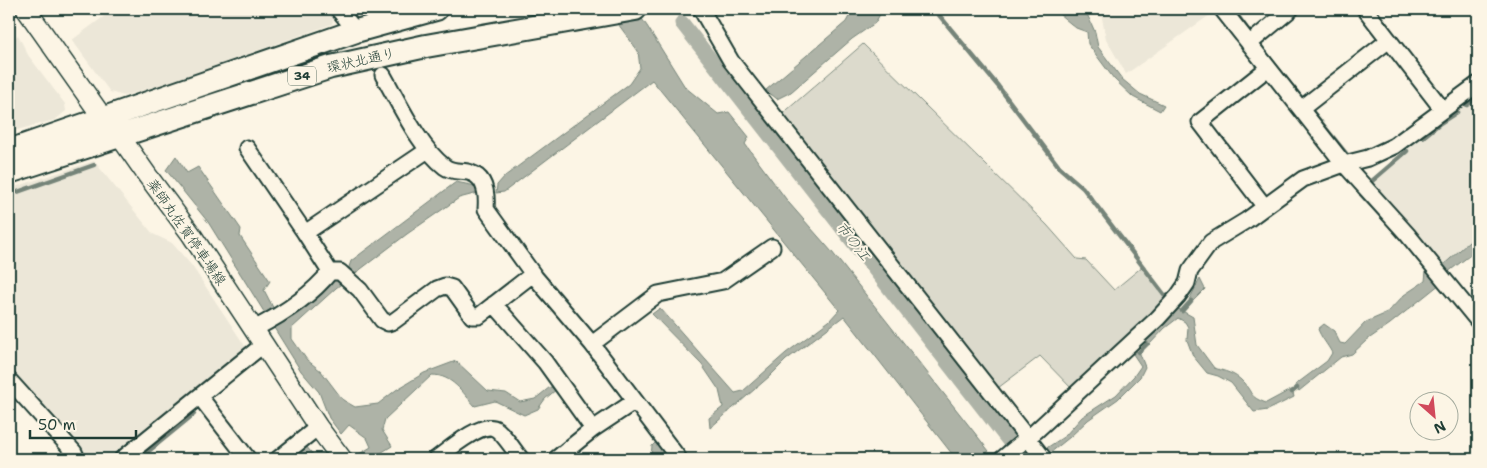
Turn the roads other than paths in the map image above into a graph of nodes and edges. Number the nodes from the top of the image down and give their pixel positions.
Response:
1 (26, 9) edge
2 (338, 9) edge
3 (436, 9) edge
4 (635, 9) edge
5 (701, 9) edge
6 (1222, 9) edge
7 (1291, 9) edge
8 (1365, 9) edge
9 (356, 31) junction
10 (1254, 40) junction
11 (1389, 40) junction
12 (1268, 68) junction
13 (383, 74) dead end
14 (1478, 84) edge
15 (1305, 105) junction
16 (1443, 110) junction
17 (103, 118) junction
18 (119, 135) junction
19 (247, 148) dead end
20 (9, 151) edge
21 (422, 154) dead end
22 (1344, 164) junction
23 (9, 172) edge
24 (1265, 207) junction
25 (305, 233) junction
26 (772, 247) dead end
27 (340, 276) junction
28 (535, 277) junction
29 (494, 304) junction
30 (1478, 321) edge
31 (266, 328) junction
32 (592, 344) junction
33 (9, 380) edge
34 (200, 397) junction
35 (635, 401) junction
36 (318, 427) junction
37 (593, 429) junction
38 (1027, 439) junction
39 (1005, 457) edge
40 (77, 459) edge
41 (122, 459) edge
42 (248, 459) edge
43 (278, 459) edge
44 (342, 459) edge
45 (436, 459) edge
46 (521, 459) edge
47 (556, 459) edge
48 (679, 459) edge
49 (1044, 459) edge

1 - 17 main road, 薬師丸佐賀停車場線
2 - 9 street
3 - 9 highway, 環状北通り / 34
4 - 18 highway, 環状北通り / 34
5 - 38 street
6 - 10 street
7 - 10 street
8 - 11 street
9 - 17 highway, 環状北通り / 34
10 - 12 street
11 - 15 street
11 - 16 street
12 - 15 street
12 - 24 street
13 - 28 street
14 - 16 street
15 - 22 street
16 - 22 street
17 - 18 main road, 薬師丸佐賀停車場線
17 - 20 highway, 環状北通り / 34
18 - 23 highway, 環状北通り / 34
18 - 31 main road, 薬師丸佐賀停車場線
19 - 25 street
21 - 25 street
22 - 24 street
22 - 30 street
24 - 38 street
25 - 27 street
26 - 32 street
27 - 29 street
27 - 31 street
28 - 29 street
28 - 32 street
29 - 37 street
31 - 34 street
31 - 36 main road, 薬師丸佐賀停車場線
32 - 35 street
33 - 40 street
34 - 41 street
34 - 42 street
35 - 37 street
35 - 48 street
36 - 43 street
36 - 44 main road, 薬師丸佐賀停車場線
37 - 47 street
38 - 39 street
38 - 49 street
45 - 46 street

